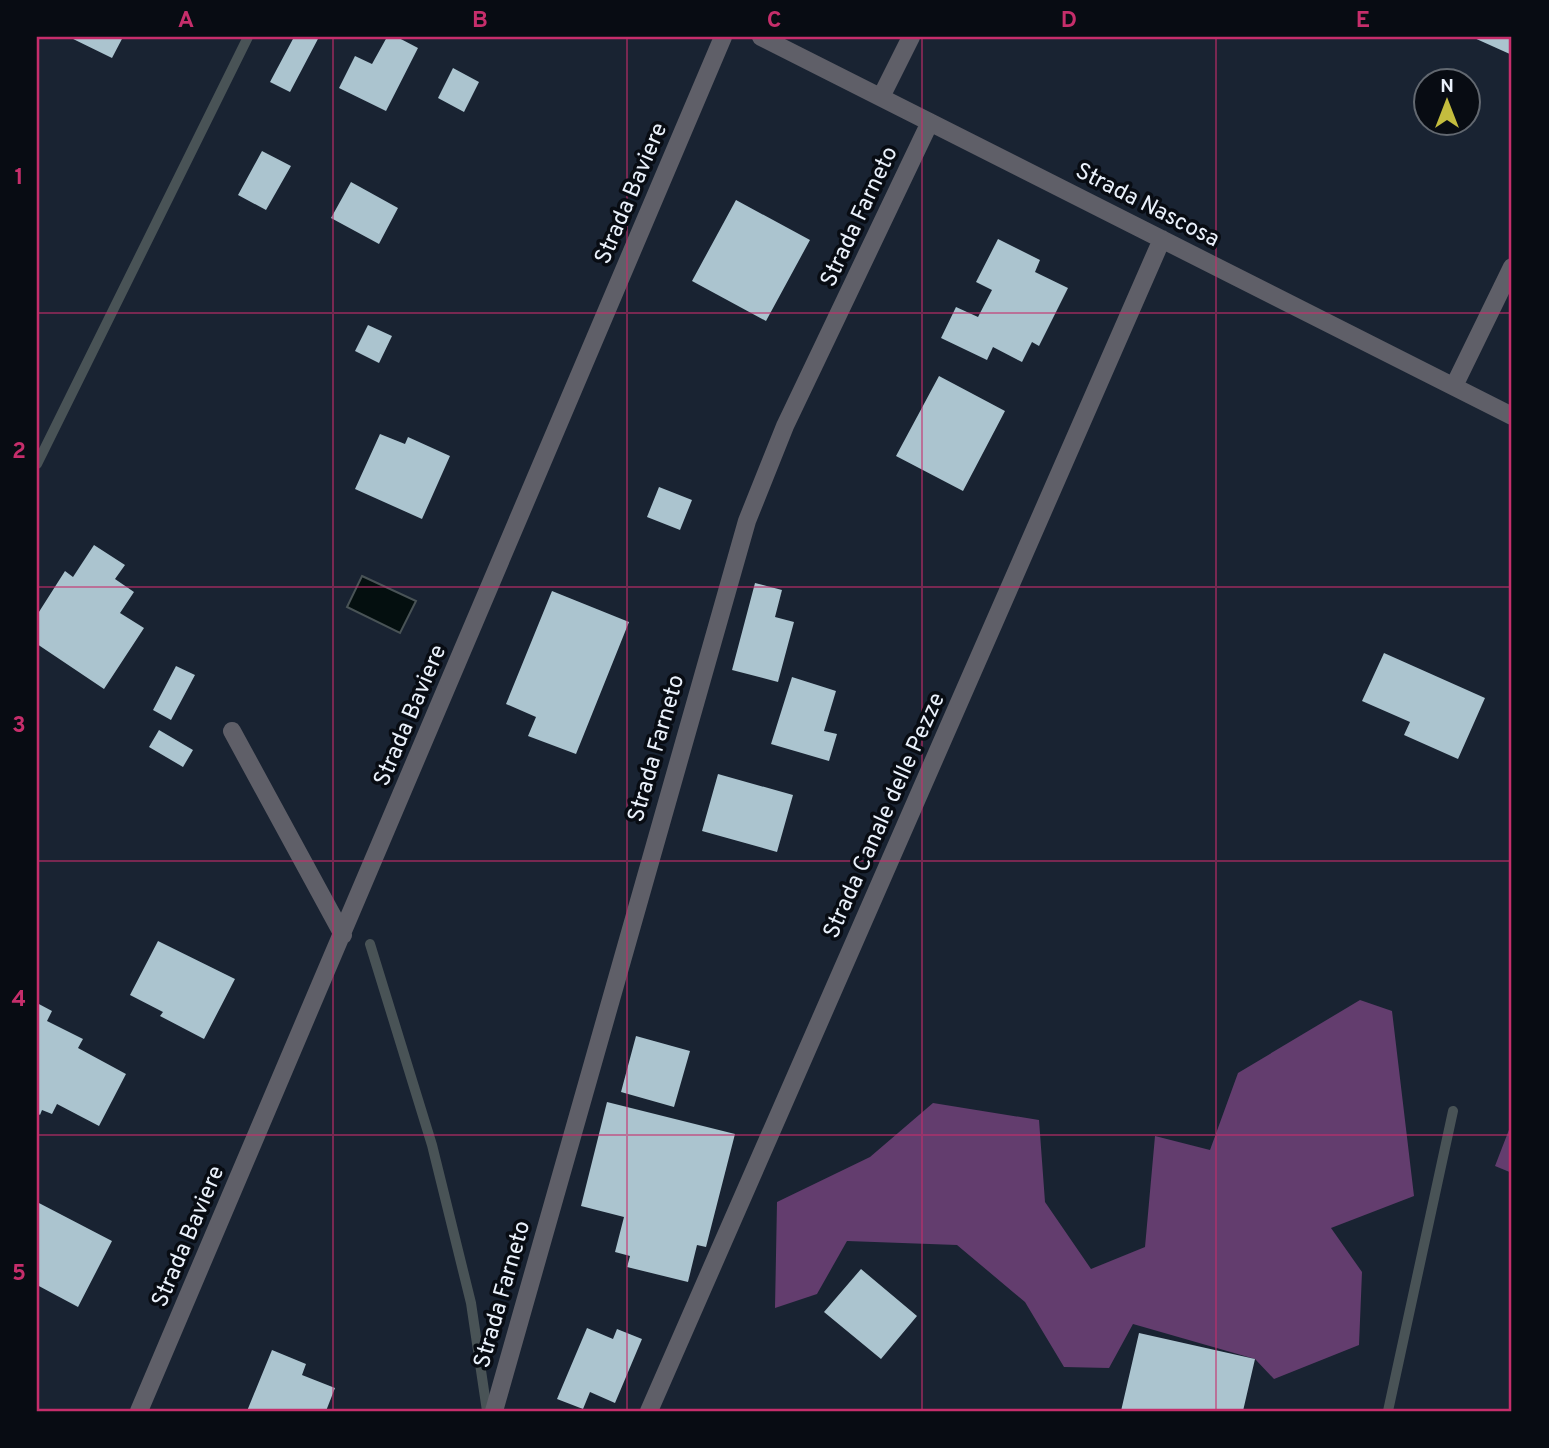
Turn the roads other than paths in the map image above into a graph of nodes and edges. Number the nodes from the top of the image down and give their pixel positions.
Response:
1 (723, 37) edge
2 (761, 37) edge
3 (911, 37) edge
4 (881, 97) junction
5 (930, 122) junction
6 (1162, 239) junction
7 (1512, 267) edge
8 (1454, 386) junction
9 (1512, 416) edge
10 (232, 731) dead end
11 (343, 935) junction
12 (139, 1411) edge
13 (494, 1411) edge
14 (649, 1411) edge

1 - 11 street, Strada Baviere
2 - 4 street, Strada Nascosa
3 - 4 street
4 - 5 street, Strada Nascosa
5 - 6 street, Strada Nascosa
5 - 13 street, Strada Farneto
6 - 8 street, Strada Nascosa
6 - 14 street, Strada Canale delle Pezze
7 - 8 street
8 - 9 street, Strada Nascosa
10 - 11 street
11 - 12 street, Strada Baviere

